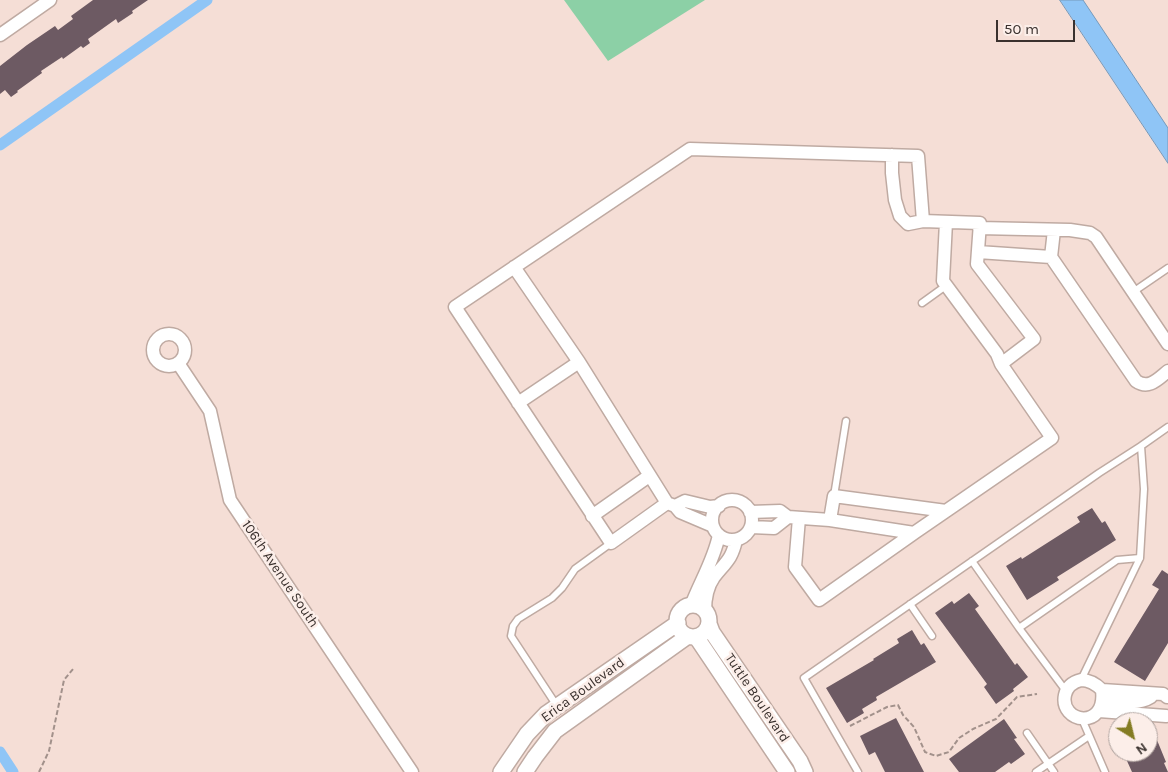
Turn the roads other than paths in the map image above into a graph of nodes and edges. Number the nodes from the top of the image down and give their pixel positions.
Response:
1 (50, 0) edge
2 (0, 34) edge
3 (892, 155) junction
4 (923, 221) junction
5 (946, 222) junction
6 (979, 228) junction
7 (1054, 230) junction
8 (978, 252) junction
9 (1050, 257) junction
10 (514, 267) junction
11 (1168, 268) edge
12 (947, 285) junction
13 (1133, 292) junction
14 (922, 303) dead end
15 (1166, 338) edge
16 (579, 362) junction
17 (178, 363) dead end
18 (1001, 364) junction
19 (1168, 371) edge
20 (518, 403) junction
21 (846, 420) dead end
22 (1168, 427) edge
23 (1141, 446) junction
24 (649, 476) junction
25 (834, 496) junction
26 (671, 504) junction
27 (719, 506) junction
28 (946, 511) junction
29 (750, 512) junction
30 (592, 516) junction
31 (793, 518) junction
32 (830, 520) junction
33 (751, 527) junction
34 (716, 530) junction
35 (914, 533) junction
36 (736, 540) junction
37 (610, 543) junction
38 (1140, 558) junction
39 (972, 561) junction
40 (910, 604) junction
41 (702, 613) junction
42 (678, 622) junction
43 (1019, 628) junction
44 (691, 636) junction
45 (932, 636) dead end
46 (1081, 680) junction
47 (1066, 691) junction
48 (1163, 693) edge
49 (1101, 700) junction
50 (557, 706) junction
51 (1082, 719) junction
52 (1167, 721) edge
53 (1027, 733) dead end
54 (1090, 736) junction
55 (1048, 764) junction
56 (412, 772) edge
57 (502, 772) edge
58 (525, 772) edge
59 (788, 772) edge
60 (805, 772) edge
61 (858, 772) edge
62 (1036, 772) edge
63 (1054, 772) edge
64 (1105, 772) edge

1 - 2 street
3 - 4 street
3 - 4 street
3 - 10 street
4 - 5 street
5 - 6 street
5 - 12 street
6 - 7 street
6 - 8 street
7 - 9 street
7 - 13 street
8 - 9 street
8 - 18 street
9 - 19 street
10 - 16 street
10 - 20 street
11 - 13 lane
12 - 14 lane
12 - 18 street
13 - 15 street
16 - 20 street
16 - 24 street
17 - 56 street, 106th Avenue South
18 - 28 street
20 - 30 street
21 - 25 lane
22 - 23 lane
23 - 38 lane
23 - 39 lane
24 - 26 street
24 - 30 street
25 - 28 street
25 - 32 street
26 - 27 street
26 - 34 street
26 - 37 street
27 - 29 street
27 - 34 street
28 - 35 street
29 - 31 street
29 - 33 street
30 - 37 street
31 - 32 street
31 - 33 street
31 - 35 street
32 - 35 street
33 - 36 street
34 - 36 street
34 - 41 street
36 - 41 street
37 - 50 lane
38 - 43 lane
38 - 46 lane
39 - 40 lane
39 - 43 lane
40 - 45 lane
40 - 61 lane
41 - 42 street
41 - 44 street
41 - 60 street, Tuttle Boulevard
42 - 44 street
42 - 50 street, Erica Boulevard
43 - 47 lane
44 - 58 street, Erica Boulevard
44 - 59 street, Tuttle Boulevard
46 - 47 street
46 - 49 street
47 - 51 street
48 - 49 street
48 - 52 street
49 - 51 street
49 - 52 street
50 - 57 street, Erica Boulevard
51 - 54 lane
53 - 55 lane
54 - 55 lane
54 - 64 lane
55 - 62 lane
55 - 63 lane

